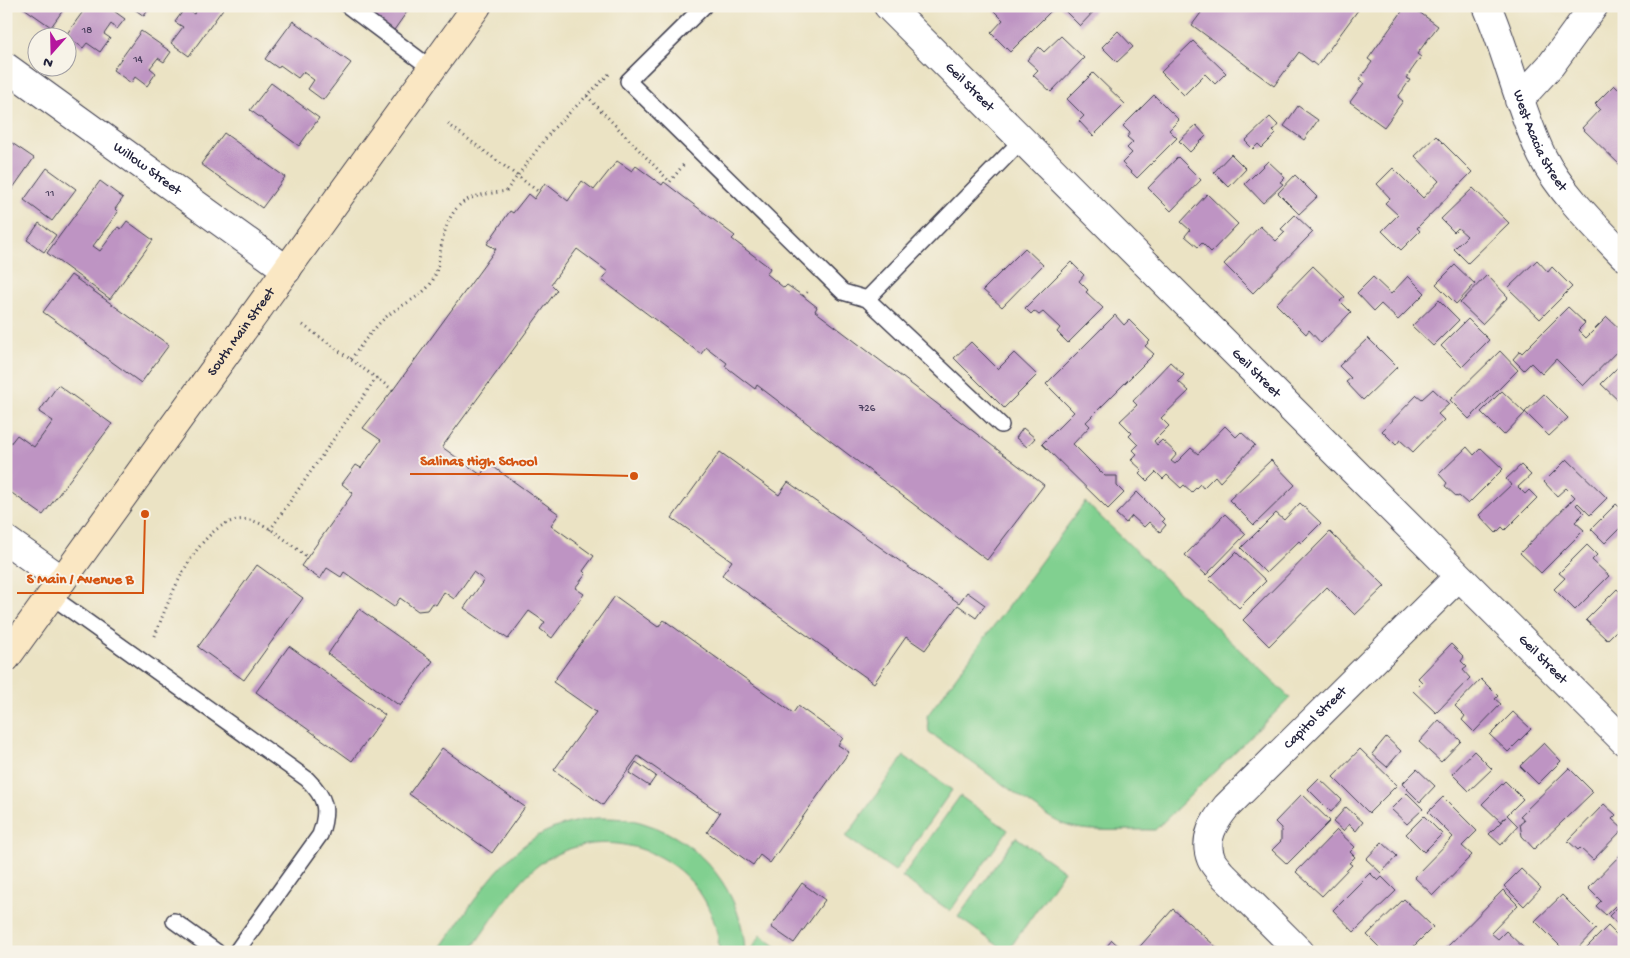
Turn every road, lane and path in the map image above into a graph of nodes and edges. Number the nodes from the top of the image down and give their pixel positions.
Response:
1 (348, 6) edge
2 (477, 6) edge
3 (704, 6) edge
4 (888, 6) edge
5 (1487, 6) edge
6 (1594, 6) edge
7 (6, 67) edge
8 (432, 68) junction
9 (614, 68) dead end
10 (587, 96) junction
11 (1519, 100) junction
12 (448, 124) dead end
13 (1022, 140) junction
14 (691, 170) dead end
15 (519, 176) junction
16 (539, 192) dead end
17 (1624, 256) edge
18 (287, 270) junction
19 (804, 283) dead end
20 (803, 296) dead end
21 (867, 299) junction
22 (303, 325) dead end
23 (351, 359) junction
24 (377, 378) junction
25 (393, 390) dead end
26 (1001, 425) dead end
27 (270, 530) junction
28 (6, 540) edge
29 (307, 557) dead end
30 (1458, 577) junction
31 (57, 588) junction
32 (155, 636) dead end
33 (9, 649) edge
34 (1624, 741) edge
35 (174, 921) dead end
36 (217, 952) edge
37 (236, 952) edge
38 (1300, 952) edge

1 - 8 lane
2 - 8 main road, South Main Street
3 - 21 lane
4 - 13 street, Geil Street
5 - 11 street, West Acacia Street
6 - 11 street
7 - 18 street, Willow Street
8 - 18 main road, South Main Street
9 - 10 path
10 - 14 path
10 - 15 path
11 - 17 street, West Acacia Street
12 - 15 path
13 - 21 lane
13 - 30 street, Geil Street
15 - 16 path
15 - 23 path
18 - 31 main road, South Main Street
19 - 20 path
21 - 26 lane
22 - 23 path
23 - 24 path
24 - 25 path
24 - 27 path
27 - 29 path
27 - 32 path
28 - 31 street
30 - 34 street, Geil Street
30 - 38 street, Capitol Street
31 - 33 main road, South Main Street
31 - 37 lane
35 - 36 lane

